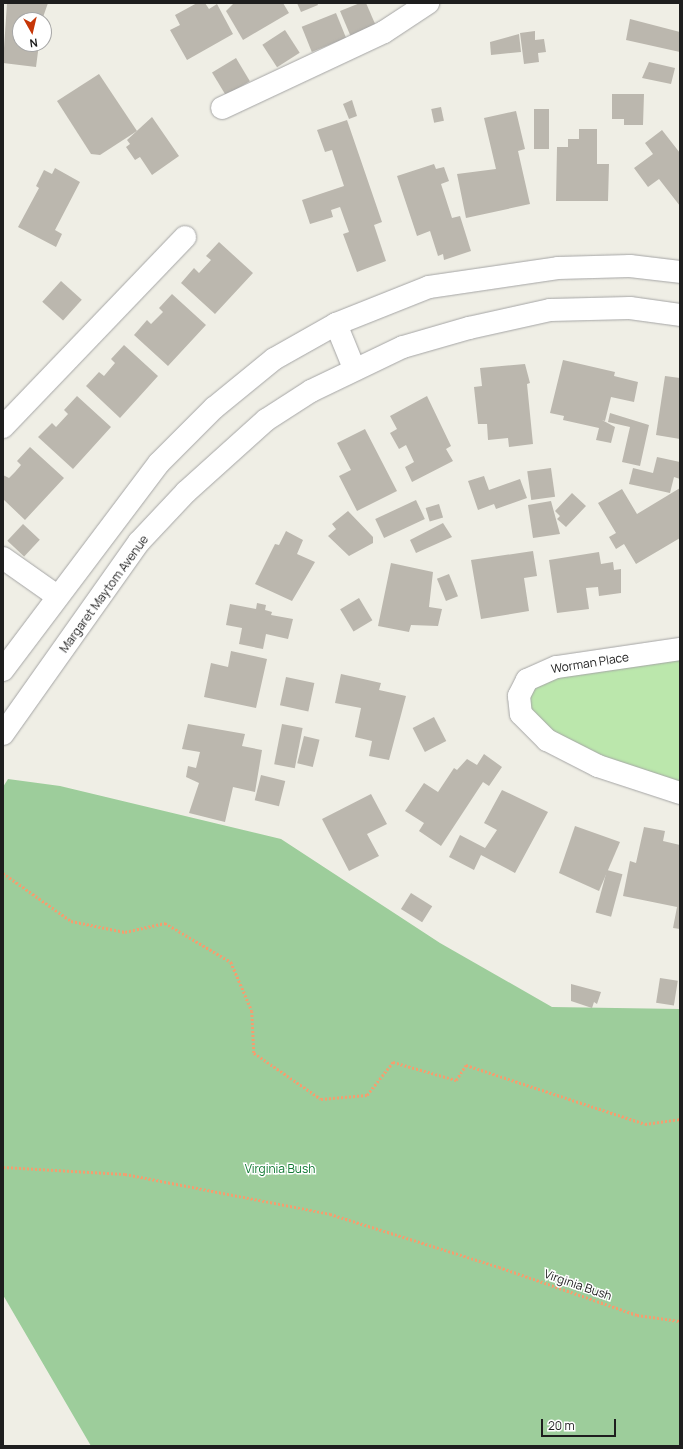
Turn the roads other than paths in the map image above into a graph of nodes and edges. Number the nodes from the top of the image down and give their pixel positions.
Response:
1 (428, 3) edge
2 (222, 108) dead end
3 (186, 237) dead end
4 (680, 272) edge
5 (680, 315) edge
6 (336, 324) junction
7 (354, 368) junction
8 (3, 427) edge
9 (8, 562) edge
10 (57, 596) junction
11 (680, 649) edge
12 (3, 670) edge
13 (3, 734) edge
14 (680, 793) edge

1 - 2 street
3 - 8 street
4 - 6 street
5 - 7 street, Margaret Maytom Avenue
6 - 7 street
6 - 10 street
7 - 13 street, Margaret Maytom Avenue
9 - 10 street
10 - 12 street
11 - 14 street, Worman Place

